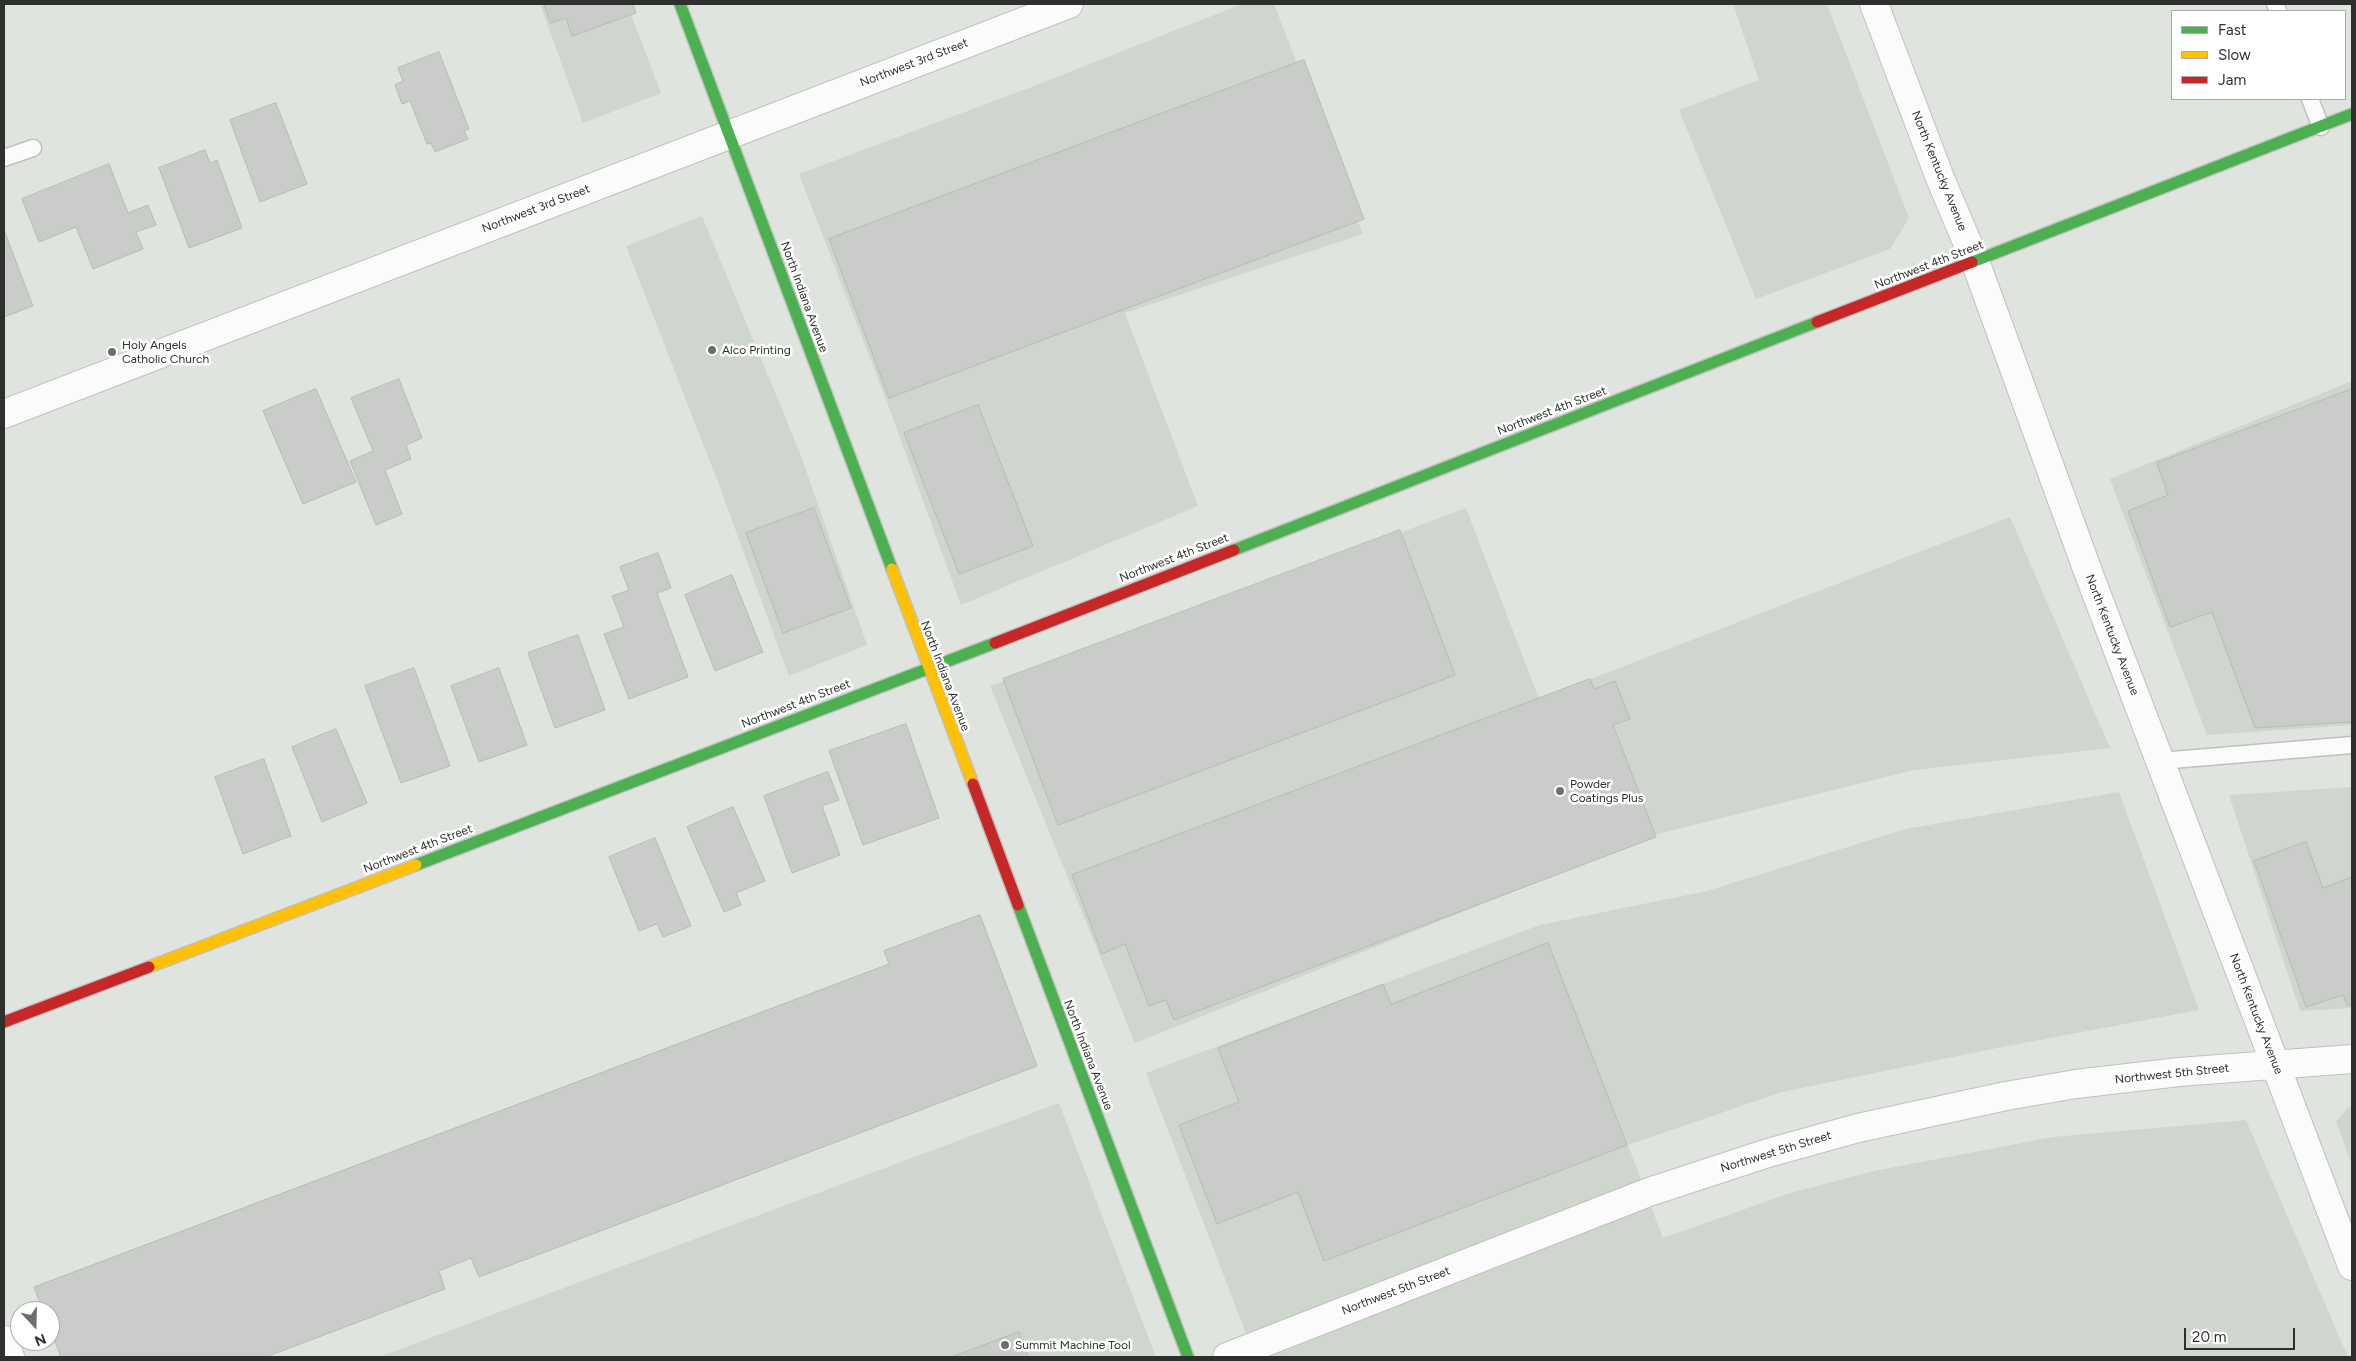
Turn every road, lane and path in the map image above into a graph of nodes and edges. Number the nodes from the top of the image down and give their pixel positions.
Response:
1 (680, 4) edge
2 (1069, 4) edge
3 (1874, 4) edge
4 (2310, 100) edge
5 (2352, 114) edge
6 (2321, 127) junction
7 (730, 134) junction
8 (32, 148) dead end
9 (4, 158) edge
10 (1975, 261) junction
11 (4, 414) edge
12 (928, 669) junction
13 (2352, 745) edge
14 (2160, 761) junction
15 (4, 1022) edge
16 (2352, 1060) edge
17 (2275, 1065) junction
18 (2352, 1266) edge
19 (4, 1340) edge
20 (10, 1357) edge
21 (1188, 1357) edge
22 (1227, 1357) edge

1 - 7 street, North Indiana Avenue
2 - 7 street, Northwest 3rd Street
3 - 10 street, North Kentucky Avenue
4 - 6 lane
5 - 6 street, Northwest 4th Street
6 - 10 street, Northwest 4th Street
7 - 11 street, Northwest 3rd Street
7 - 12 street, North Indiana Avenue
8 - 9 lane
10 - 12 street, Northwest 4th Street
10 - 14 street, North Kentucky Avenue
12 - 15 street, Northwest 4th Street
12 - 21 street, North Indiana Avenue
13 - 14 lane
14 - 17 street, North Kentucky Avenue
16 - 17 street, Northwest 5th Street
17 - 18 street, North Kentucky Avenue
17 - 22 street, Northwest 5th Street
19 - 20 street

